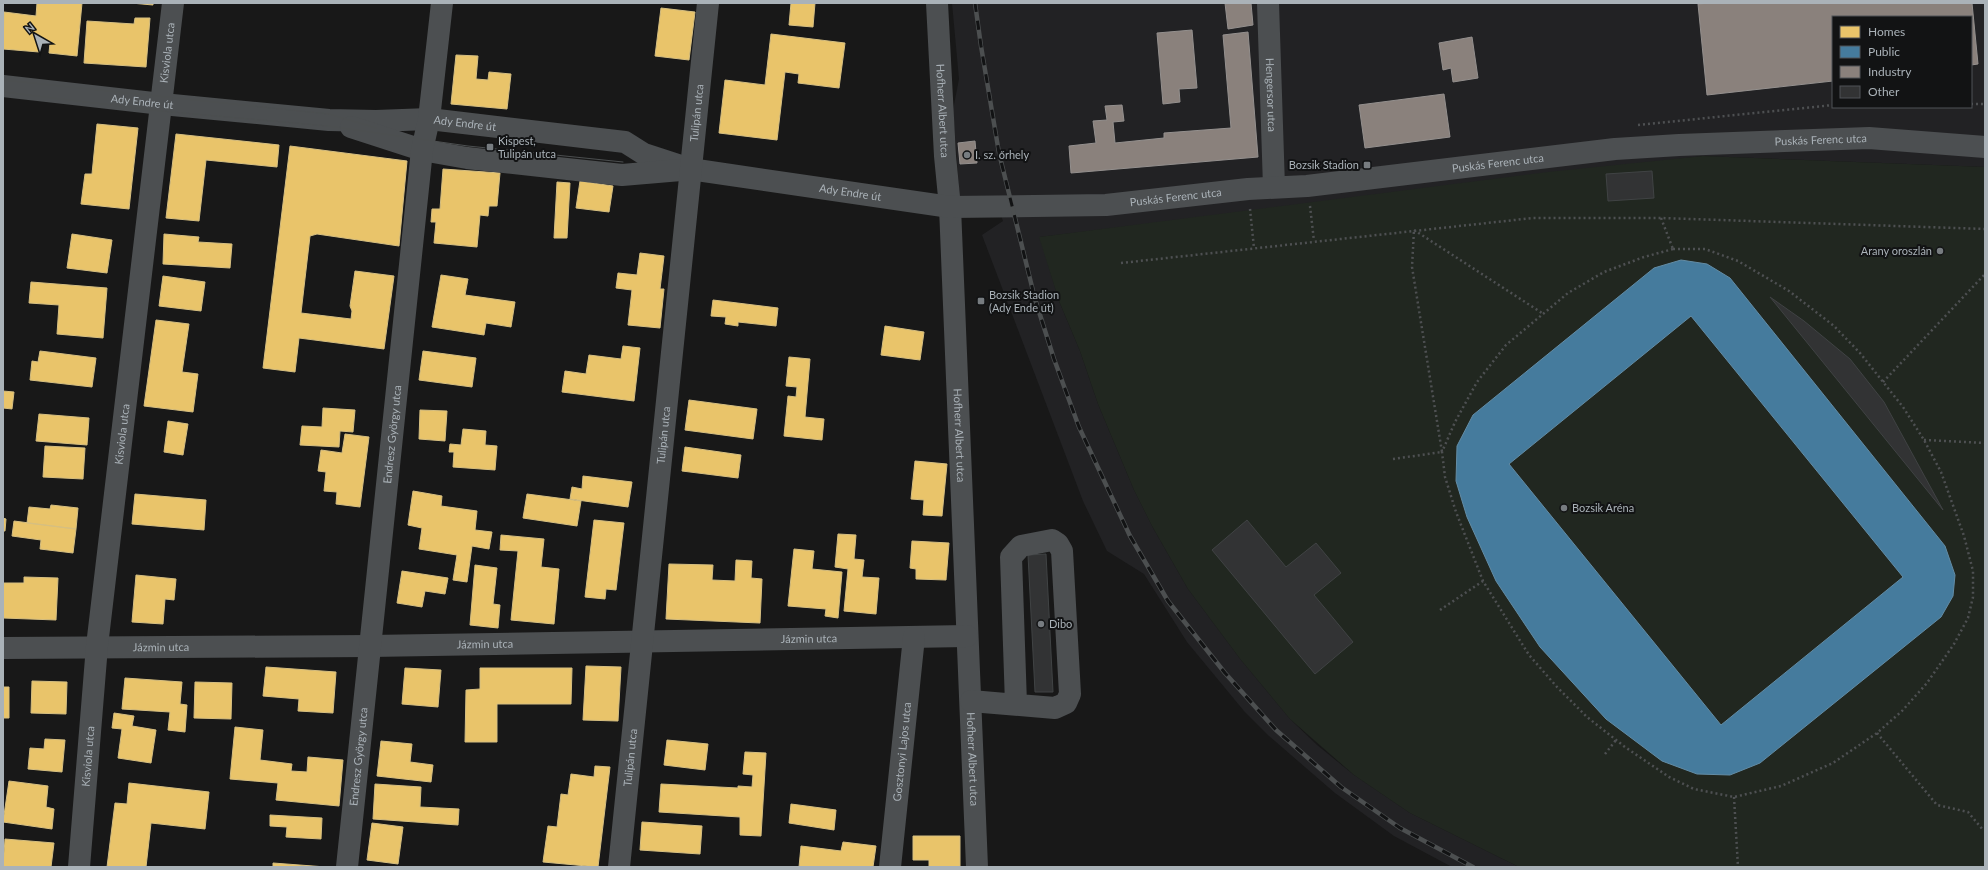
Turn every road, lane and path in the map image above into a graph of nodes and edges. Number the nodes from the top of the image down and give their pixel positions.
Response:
1 (173, 3) edge
2 (442, 3) edge
3 (708, 3) edge
4 (937, 3) edge
5 (1268, 3) edge
6 (3, 86) edge
7 (162, 104) junction
8 (1972, 104) edge
9 (1985, 104) edge
10 (1832, 105) edge
11 (429, 119) junction
12 (329, 120) junction
13 (1636, 125) dead end
14 (1985, 147) edge
15 (422, 150) junction
16 (690, 169) junction
17 (1307, 186) junction
18 (1274, 187) junction
19 (1248, 189) junction
20 (950, 207) junction
21 (1011, 208) joint
22 (1661, 218) junction
23 (1985, 229) edge
24 (1414, 230) junction
25 (1314, 241) junction
26 (1254, 248) junction
27 (1673, 249) junction
28 (1121, 263) dead end
29 (1985, 274) edge
30 (1542, 313) junction
31 (1883, 382) junction
32 (1924, 440) junction
33 (1985, 443) edge
34 (1442, 452) junction
35 (1393, 459) dead end
36 (1483, 581) junction
37 (1440, 610) dead end
38 (967, 636) junction
39 (914, 637) junction
40 (643, 642) junction
41 (97, 646) junction
42 (370, 646) junction
43 (3, 648) edge
44 (971, 701) junction
45 (1016, 704) junction
46 (1877, 733) junction
47 (1616, 740) junction
48 (1605, 754) dead end
49 (1734, 797) junction
50 (1983, 830) dead end
51 (79, 867) edge
52 (347, 867) edge
53 (619, 867) edge
54 (890, 867) edge
55 (977, 867) edge
56 (1738, 867) edge

1 - 7 street, Kisviola utca
2 - 11 street, Endresz György utca
3 - 16 street, Tulipán utca
4 - 20 street, Hofherr Albert utca
5 - 18 street, Hengersor utca
6 - 7 street, Ady Endre út
7 - 12 street, Ady Endre út
7 - 41 street, Kisviola utca
8 - 9 path
10 - 13 path
11 - 12 street, Ady Endre út
11 - 15 street, Endresz György utca
11 - 16 street, Ady Endre út
12 - 15 street, Ady Endre út
14 - 17 street, Puskás Ferenc utca
15 - 16 street, Ady Endre út
15 - 42 street, Endresz György utca
16 - 20 street, Ady Endre út
16 - 40 street, Tulipán utca
17 - 18 street, Puskás Ferenc utca
17 - 25 path
18 - 19 street, Puskás Ferenc utca
19 - 21 street, Puskás Ferenc utca
19 - 26 path
20 - 21 street, Ady Endre út
20 - 38 street, Hofherr Albert utca
22 - 23 path
22 - 24 path
22 - 27 path
24 - 25 path
24 - 30 path
24 - 34 path
25 - 26 path
26 - 28 path
27 - 30 path
27 - 31 path
29 - 31 path
30 - 34 path
31 - 32 path
32 - 33 path
32 - 46 path
34 - 35 path
34 - 36 path
36 - 37 path
36 - 47 path
38 - 39 street, Jázmin utca
38 - 44 street, Hofherr Albert utca
39 - 40 street, Jázmin utca
39 - 54 street, Gosztonyi Lajos utca
40 - 42 street, Jázmin utca
40 - 53 street, Tulipán utca
41 - 42 street, Jázmin utca
41 - 43 street, Jázmin utca
41 - 51 street, Kisviola utca
42 - 52 street, Endresz György utca
44 - 45 street
44 - 55 street, Hofherr Albert utca
45 - 45 street
46 - 49 path
46 - 50 path
47 - 48 path
47 - 49 path
49 - 56 path

